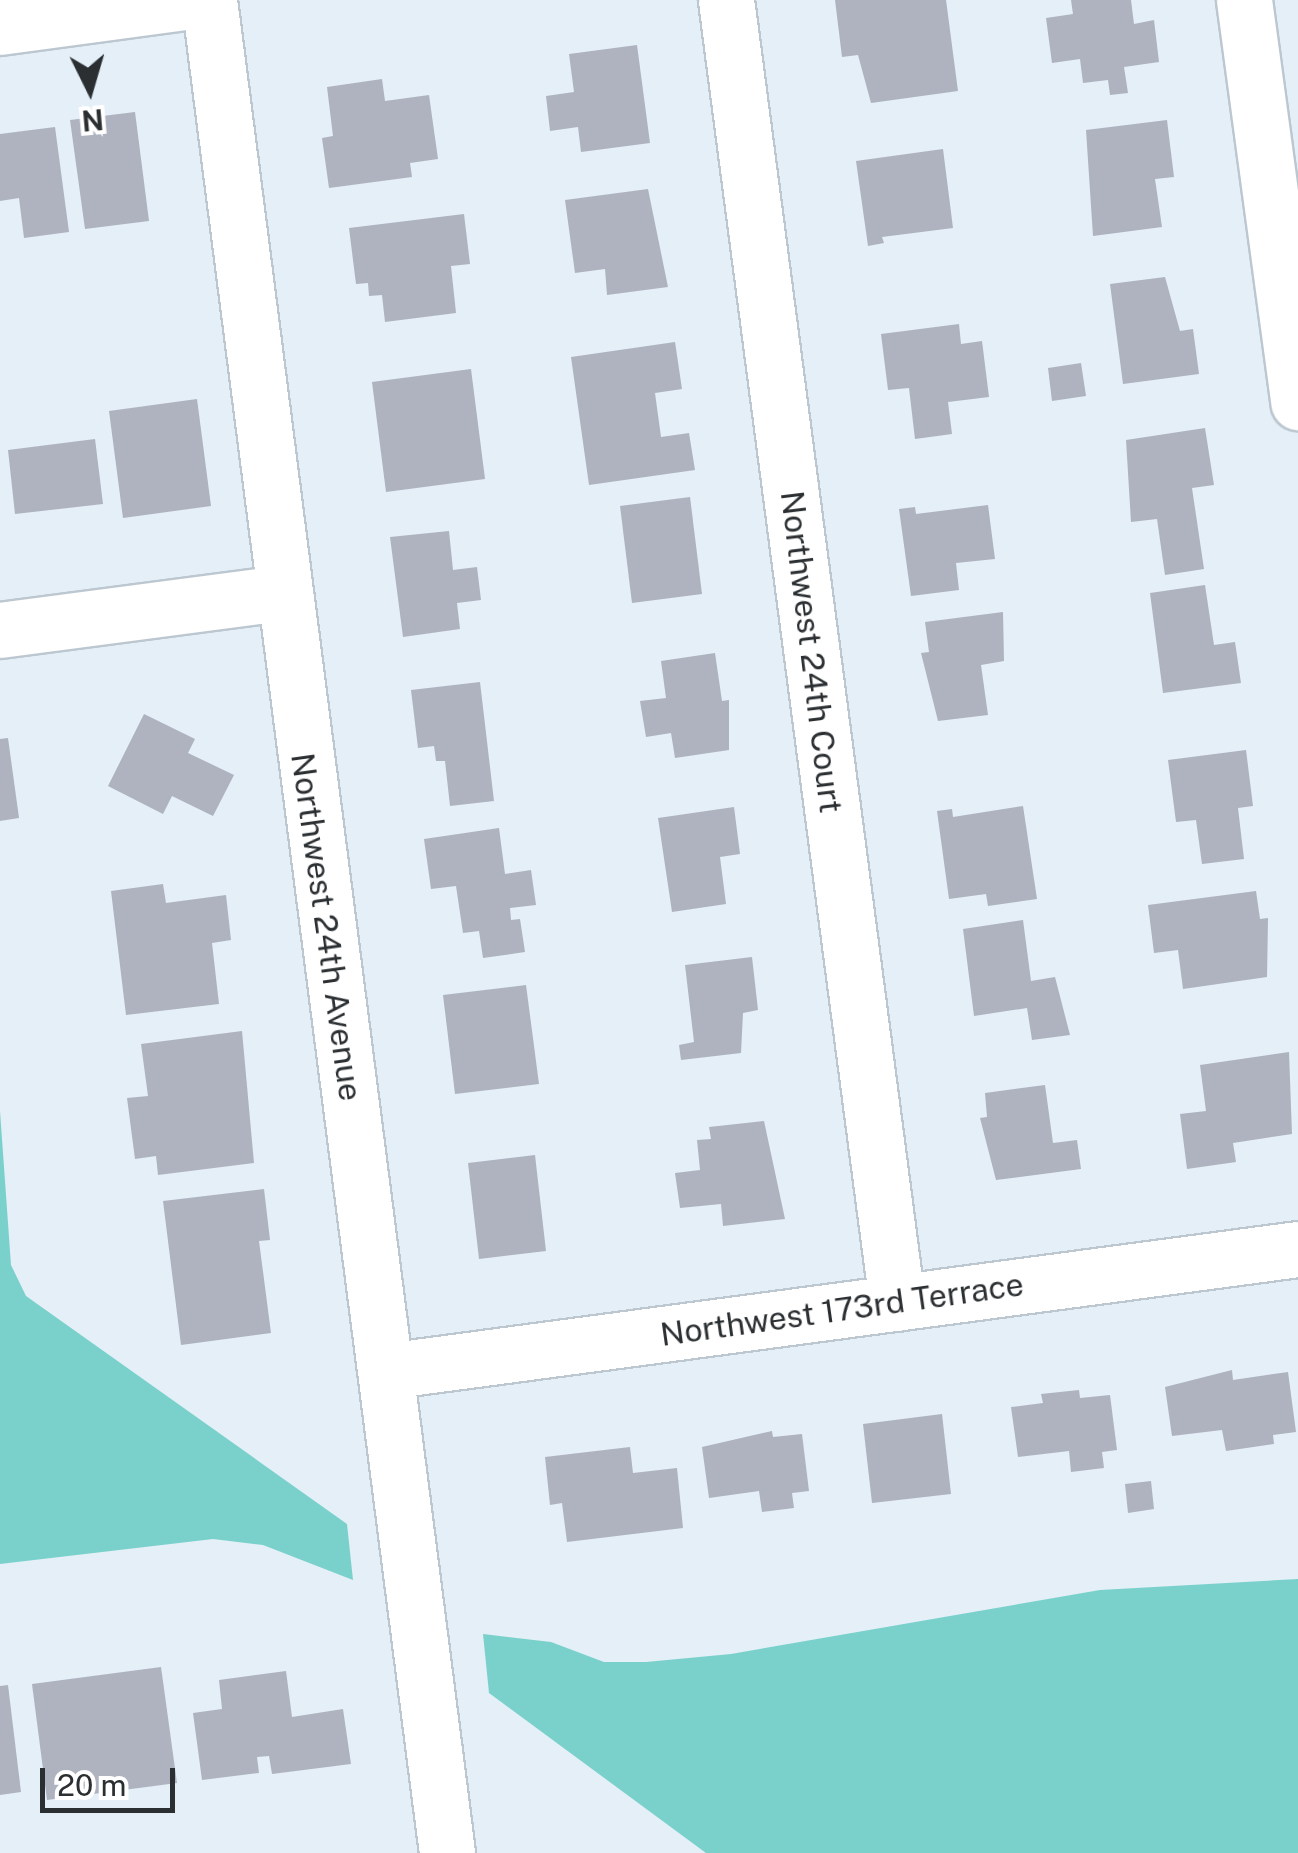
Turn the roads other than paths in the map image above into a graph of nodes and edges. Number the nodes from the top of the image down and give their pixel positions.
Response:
1 (200, 0) edge
2 (209, 0) edge
3 (726, 0) edge
4 (1244, 0) edge
5 (0, 27) edge
6 (1298, 402) edge
7 (280, 593) junction
8 (0, 630) edge
9 (1298, 1249) edge
10 (897, 1304) junction
11 (386, 1371) junction
12 (446, 1853) edge

1 - 5 street
2 - 7 street, Northwest 24th Avenue
3 - 10 street, Northwest 24th Court
4 - 6 street
7 - 8 street
7 - 11 street, Northwest 24th Avenue
9 - 10 street, Northwest 173rd Terrace
10 - 11 street, Northwest 173rd Terrace
11 - 12 street, Northwest 24th Avenue

